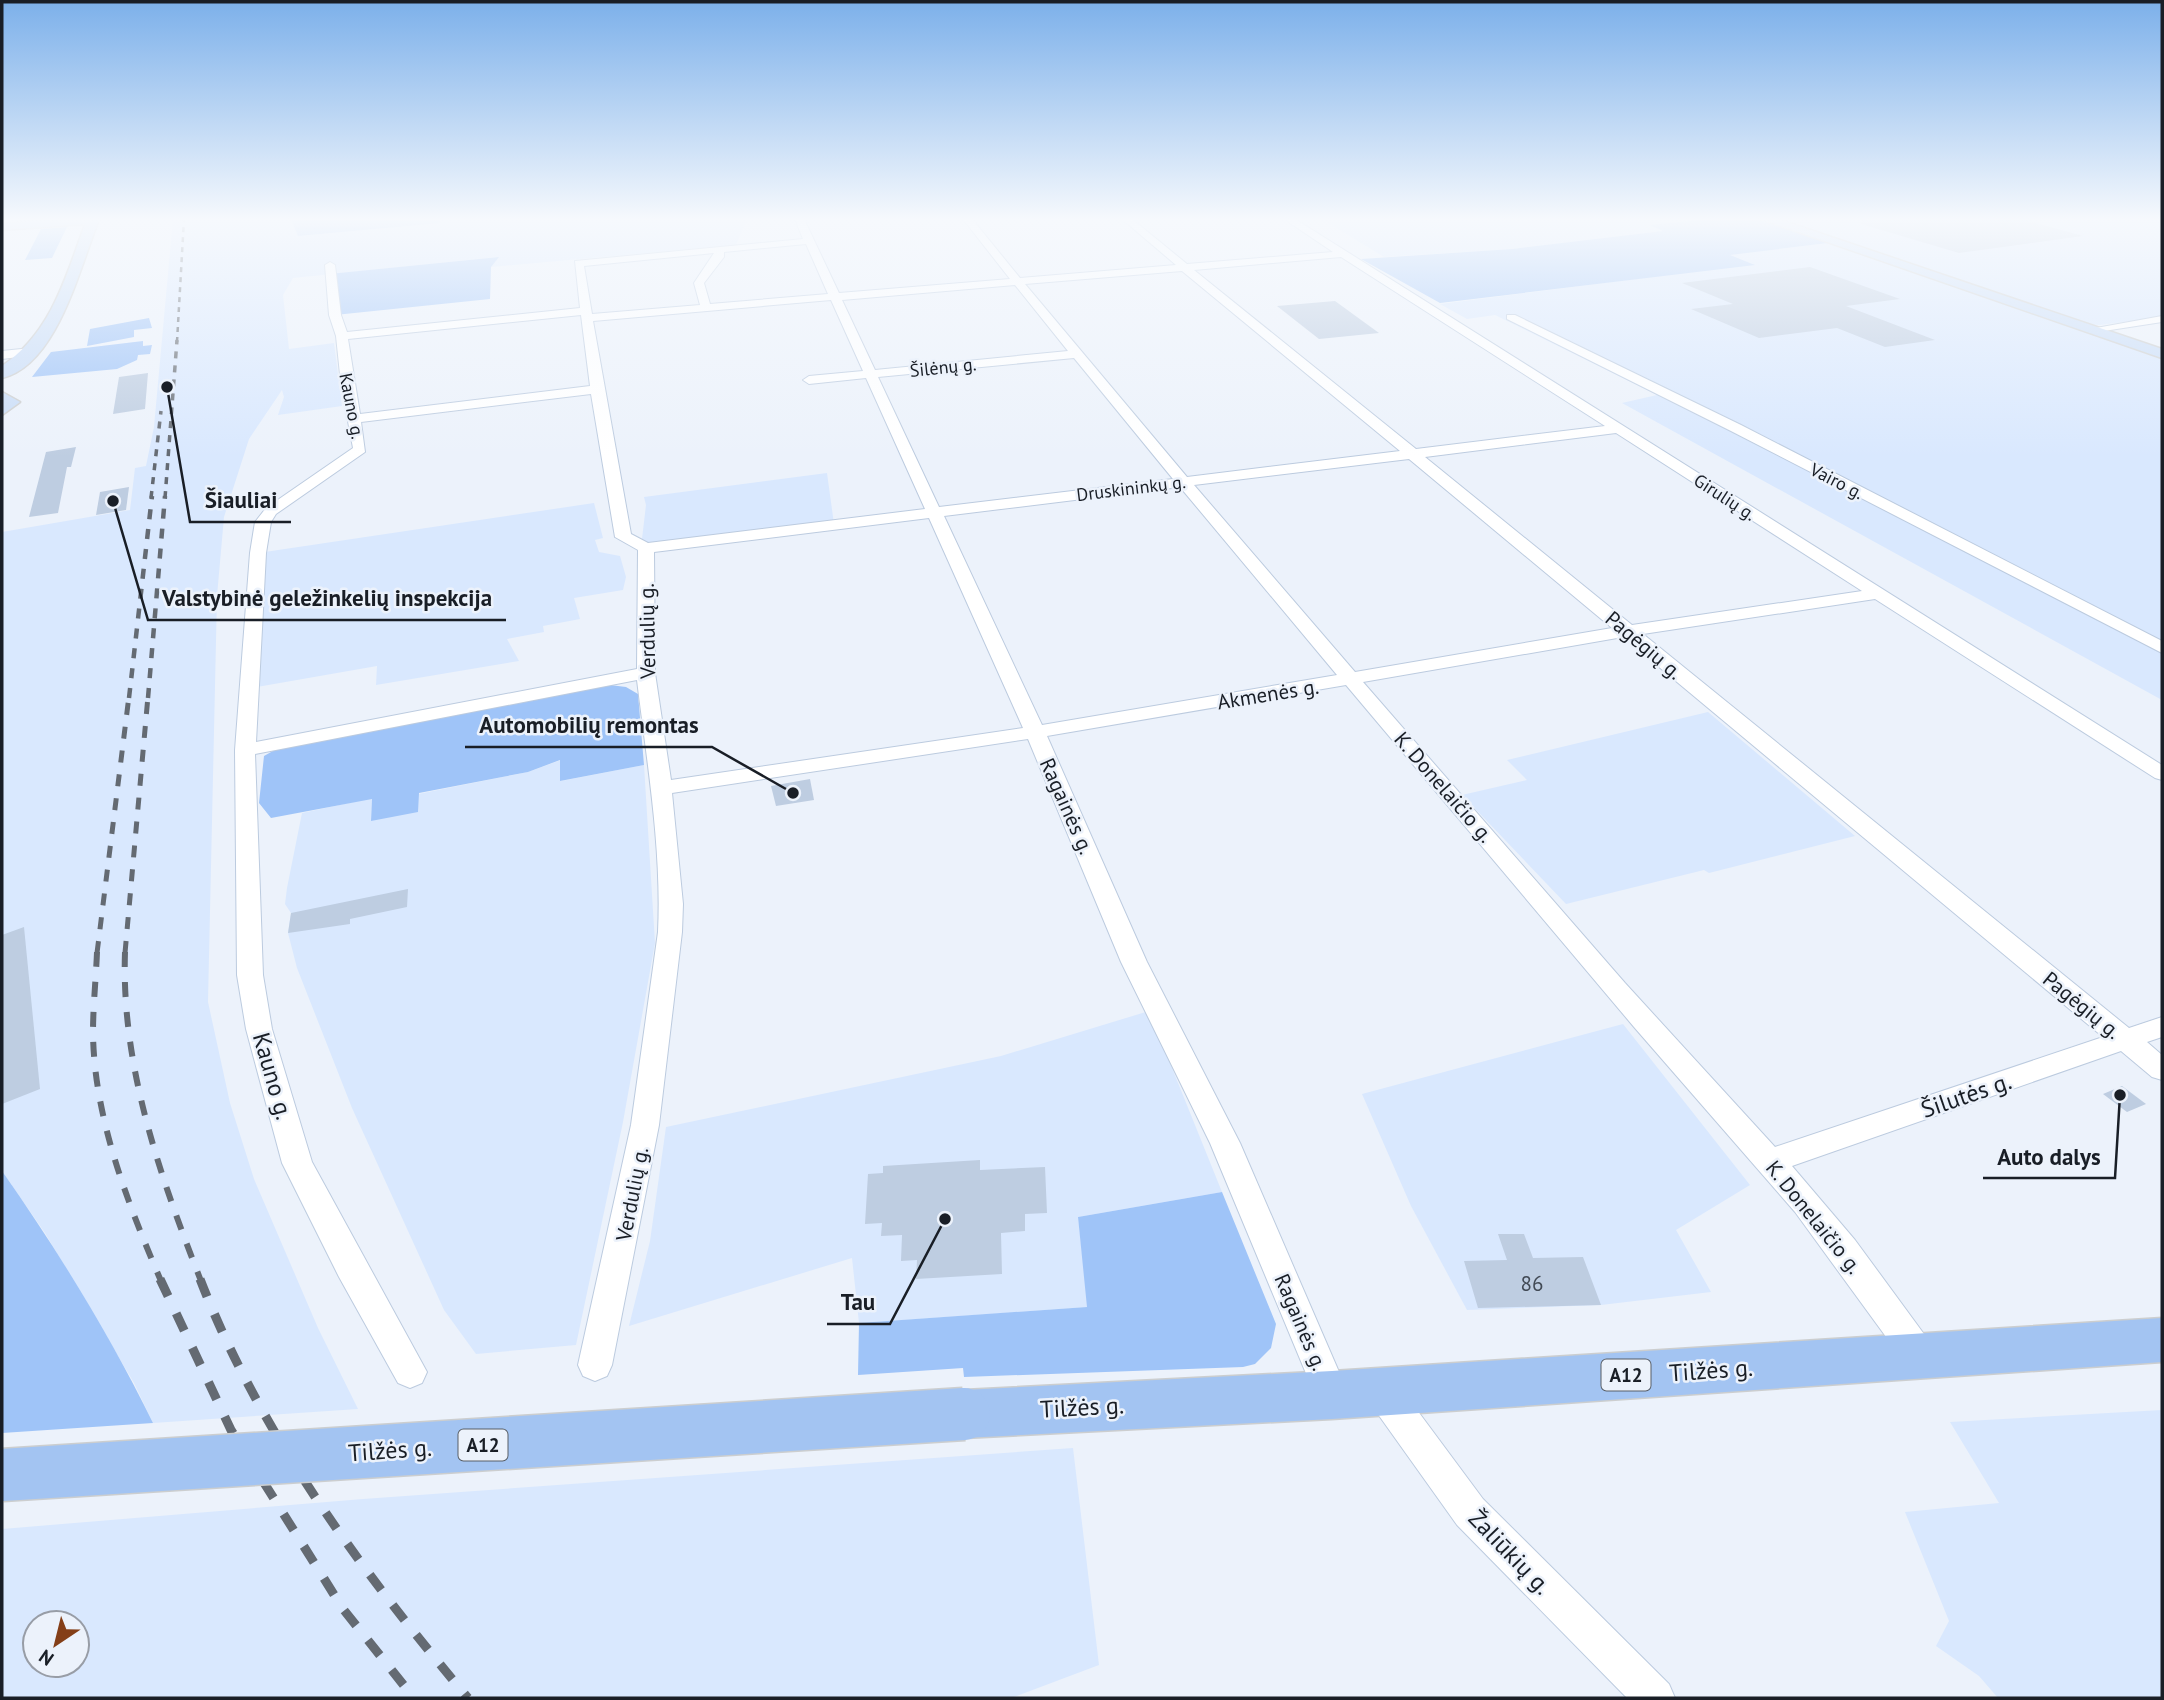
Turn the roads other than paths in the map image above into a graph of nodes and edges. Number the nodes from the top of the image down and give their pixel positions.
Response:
1 (64, 298) edge
2 (334, 298) edge
3 (583, 298) edge
4 (703, 298) edge
5 (817, 298) edge
6 (833, 298) edge
7 (1031, 298) edge
8 (1223, 298) edge
9 (1412, 298) edge
10 (1998, 298) edge
11 (706, 308) junction
12 (585, 314) junction
13 (1511, 317) dead end
14 (2162, 320) edge
15 (2091, 330) junction
16 (342, 336) junction
17 (31, 352) junction
18 (1077, 354) junction
19 (2162, 354) edge
20 (2, 355) edge
21 (17, 365) junction
22 (2, 373) edge
23 (868, 374) junction
24 (809, 380) dead end
25 (597, 389) junction
26 (3, 402) edge
27 (356, 419) junction
28 (1617, 429) junction
29 (1412, 454) junction
30 (1183, 482) junction
31 (931, 511) junction
32 (646, 548) junction
33 (1875, 594) junction
34 (1628, 631) junction
35 (2162, 648) edge
36 (646, 673) junction
37 (1351, 680) junction
38 (1035, 732) junction
39 (245, 750) junction
40 (2162, 774) edge
41 (661, 788) junction
42 (2162, 1027) edge
43 (2126, 1041) junction
44 (2162, 1070) edge
45 (1770, 1161) junction
46 (2162, 1340) edge
47 (1920, 1356) junction
48 (595, 1365) dead end
49 (410, 1372) dead end
50 (1382, 1391) junction
51 (1332, 1395) junction
52 (2, 1475) edge
53 (1655, 1698) edge

1 - 17 main road
2 - 16 street, Kauno g.
3 - 12 street
4 - 11 street
5 - 11 street
6 - 23 street, Ragainės g.
7 - 18 street, K. Donelaičio g.
8 - 29 street, Pagėgių g.
9 - 28 street, Girulių g.
10 - 15 main road
11 - 12 street
12 - 16 street
12 - 25 street
13 - 35 street, Vairo g.
14 - 15 street
15 - 19 main road
16 - 27 street, Kauno g.
17 - 20 street
17 - 21 main road
18 - 23 street, Šilėnų g.
18 - 30 street, K. Donelaičio g.
21 - 22 main road
21 - 26 main road
23 - 24 street, Šilėnų g.
23 - 31 street, Ragainės g.
25 - 27 street
25 - 32 street
27 - 39 street, Kauno g.
28 - 29 street, Druskininkų g.
28 - 33 street, Girulių g.
29 - 30 street, Druskininkų g.
29 - 34 street, Pagėgių g.
30 - 31 street, Druskininkų g.
30 - 37 street, K. Donelaičio g.
31 - 32 street, Druskininkų g.
31 - 38 street, Ragainės g.
32 - 36 street, Verdulių g.
33 - 34 street, Akmenės g.
33 - 40 street, Girulių g.
34 - 37 street, Akmenės g.
34 - 43 street, Pagėgių g.
36 - 39 street
36 - 41 street, Verdulių g.
37 - 38 street, Akmenės g.
37 - 45 street, K. Donelaičio g.
38 - 41 street, Akmenės g.
38 - 51 street, Ragainės g.
39 - 49 street, Kauno g.
41 - 48 street, Verdulių g.
42 - 43 street, Šilutės g.
43 - 44 street, Pagėgių g.
43 - 45 street, Šilutės g.
45 - 47 street, K. Donelaičio g.
46 - 47 highway, Tilžės g. / A12
47 - 50 highway, Tilžės g. / A12
50 - 51 highway, Tilžės g. / A12
50 - 53 street, Žaliūkių g.
51 - 52 highway, Tilžės g. / A12, bridge

